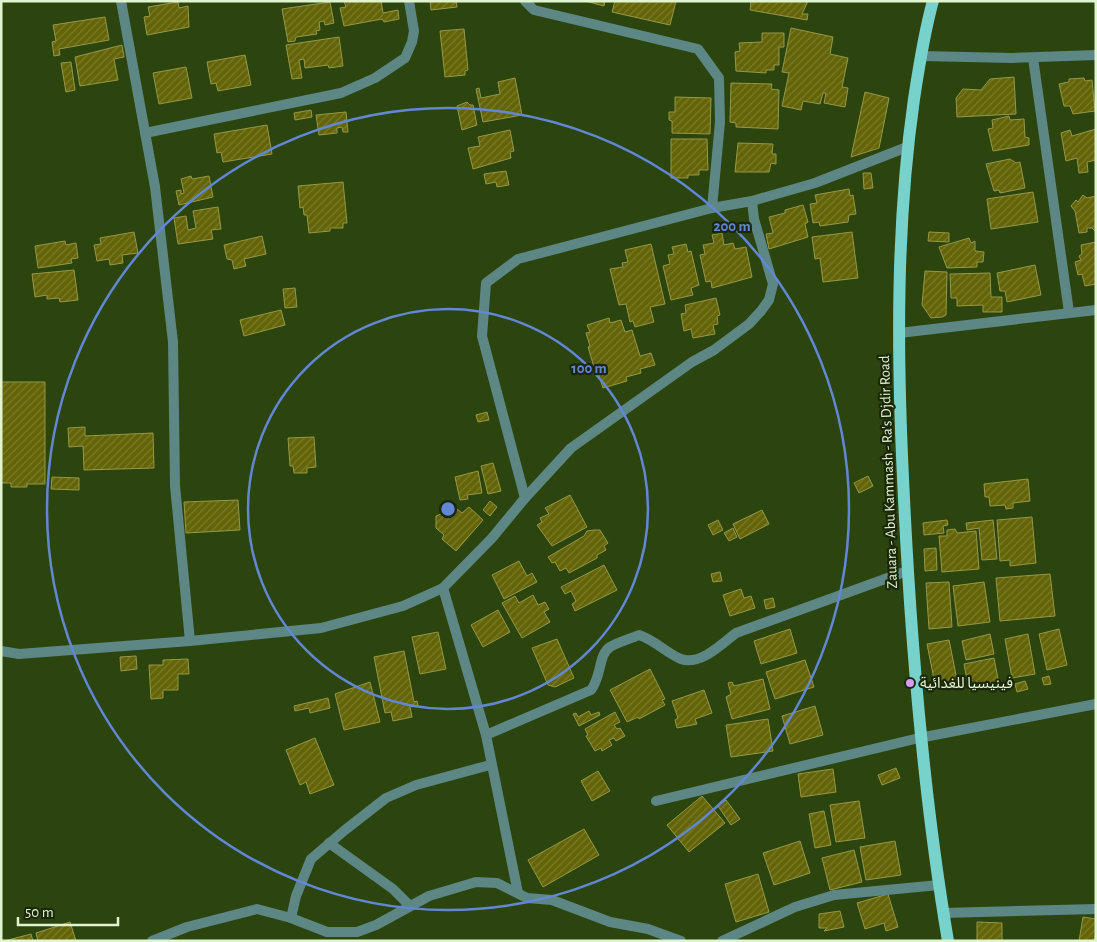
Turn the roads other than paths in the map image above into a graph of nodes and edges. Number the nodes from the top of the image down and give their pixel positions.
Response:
1 (121, 1) edge
2 (410, 1) edge
3 (525, 1) edge
4 (933, 1) edge
5 (1096, 55) edge
6 (921, 56) junction
7 (1033, 58) junction
8 (145, 133) junction
9 (907, 147) junction
10 (752, 201) junction
11 (712, 208) junction
12 (1096, 310) edge
13 (1069, 312) junction
14 (898, 334) junction
15 (525, 498) junction
16 (907, 570) junction
17 (443, 588) junction
18 (190, 641) junction
19 (1, 652) edge
20 (1096, 704) edge
21 (486, 735) junction
22 (919, 738) junction
23 (490, 764) junction
24 (656, 801) dead end
25 (329, 842) junction
26 (939, 885) junction
27 (518, 893) junction
28 (410, 906) junction
29 (1096, 909) edge
30 (943, 913) junction
31 (291, 918) junction
32 (152, 941) edge
33 (681, 941) edge
34 (722, 941) edge
35 (948, 941) edge

1 - 8 street
2 - 8 street
3 - 11 street
4 - 6 main road, Zauara - Abu Kammash - Ra's Djdir Road
5 - 7 street
6 - 7 street
6 - 9 main road, Zauara - Abu Kammash - Ra's Djdir Road
7 - 13 street
8 - 18 street
9 - 10 street
9 - 14 main road, Zauara - Abu Kammash - Ra's Djdir Road
10 - 11 street
10 - 15 street
11 - 15 street
12 - 13 street
13 - 14 street
14 - 16 main road, Zauara - Abu Kammash - Ra's Djdir Road
15 - 17 street
16 - 21 street
16 - 22 main road, Zauara - Abu Kammash - Ra's Djdir Road
17 - 18 street
17 - 21 street
18 - 19 street
20 - 22 street
21 - 23 street
22 - 24 street
22 - 26 main road, Zauara - Abu Kammash - Ra's Djdir Road
23 - 25 street
23 - 27 street
25 - 28 street
25 - 31 street
26 - 30 main road, Zauara - Abu Kammash - Ra's Djdir Road
26 - 34 street
27 - 28 street
27 - 33 street
28 - 31 street
29 - 30 street
30 - 35 main road, Zauara - Abu Kammash - Ra's Djdir Road
31 - 32 street

